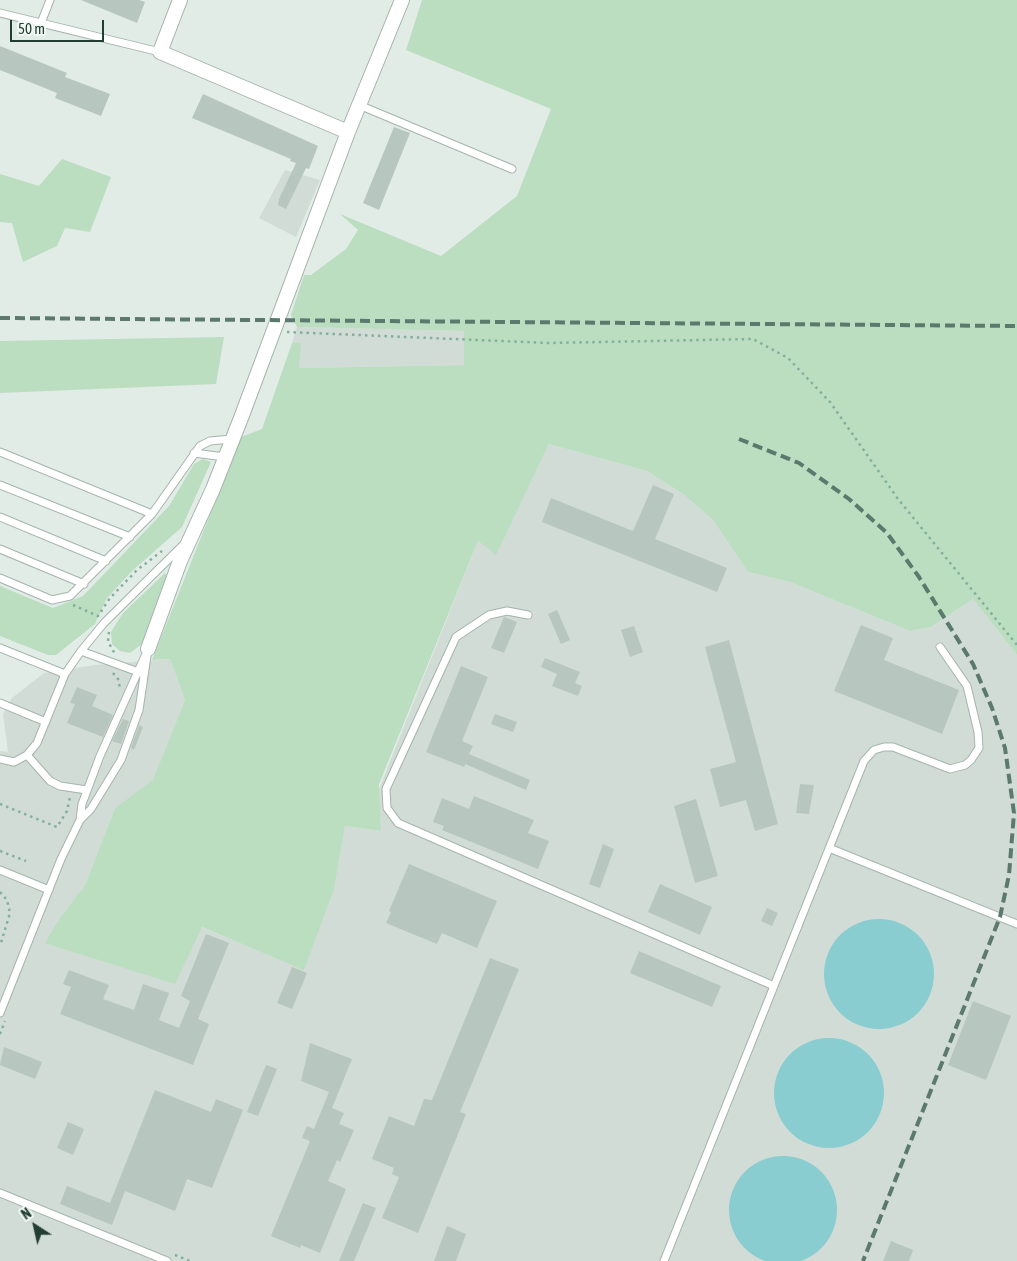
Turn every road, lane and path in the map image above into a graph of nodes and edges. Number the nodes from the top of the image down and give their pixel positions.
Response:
1 (50, 0) edge
2 (180, 0) edge
3 (402, 0) edge
4 (0, 13) edge
5 (41, 23) junction
6 (160, 52) junction
7 (359, 105) junction
8 (348, 132) junction
9 (512, 169) dead end
10 (273, 331) junction
11 (232, 439) junction
12 (0, 452) edge
13 (194, 453) junction
14 (225, 457) junction
15 (0, 485) edge
16 (152, 514) junction
17 (0, 517) edge
18 (130, 537) junction
19 (191, 537) junction
20 (0, 549) edge
21 (164, 550) dead end
22 (106, 561) junction
23 (0, 578) edge
24 (84, 584) junction
25 (69, 605) dead end
26 (528, 615) dead end
27 (110, 628) dead end
28 (1017, 645) edge
29 (940, 647) dead end
30 (0, 648) edge
31 (148, 650) junction
32 (80, 651) junction
33 (118, 653) dead end
34 (137, 672) junction
35 (65, 674) junction
36 (145, 675) junction
37 (0, 703) edge
38 (46, 722) junction
39 (27, 755) junction
40 (0, 759) edge
41 (87, 790) junction
42 (70, 797) dead end
43 (0, 804) edge
44 (80, 820) junction
45 (830, 848) junction
46 (0, 851) edge
47 (26, 862) dead end
48 (0, 870) edge
49 (49, 890) junction
50 (0, 892) edge
51 (1017, 924) edge
52 (0, 946) edge
53 (774, 986) junction
54 (0, 1013) edge
55 (0, 1193) edge
56 (167, 1261) edge
57 (664, 1261) edge

1 - 5 lane
2 - 6 street
3 - 7 street
4 - 5 lane
5 - 6 lane
6 - 8 street
7 - 8 street
7 - 9 lane
8 - 10 street
10 - 11 street
10 - 28 path
11 - 13 lane
11 - 14 street
12 - 16 lane
13 - 14 lane
13 - 16 lane
14 - 19 street
15 - 18 lane
16 - 18 lane
17 - 22 lane
18 - 22 lane
19 - 31 street
19 - 32 lane
20 - 24 lane
21 - 25 path
22 - 24 lane
23 - 24 lane
26 - 53 lane
27 - 33 path
29 - 45 lane
30 - 35 lane
31 - 34 lane
31 - 36 lane
32 - 34 lane
32 - 35 lane
34 - 36 lane
34 - 41 lane
35 - 38 lane
36 - 44 lane
37 - 38 lane
38 - 39 lane
39 - 40 lane
39 - 41 lane
41 - 44 lane
42 - 43 path
44 - 49 lane
45 - 51 lane
45 - 53 lane
46 - 47 path
48 - 49 lane
49 - 54 lane
50 - 52 path
53 - 57 lane
55 - 56 lane

